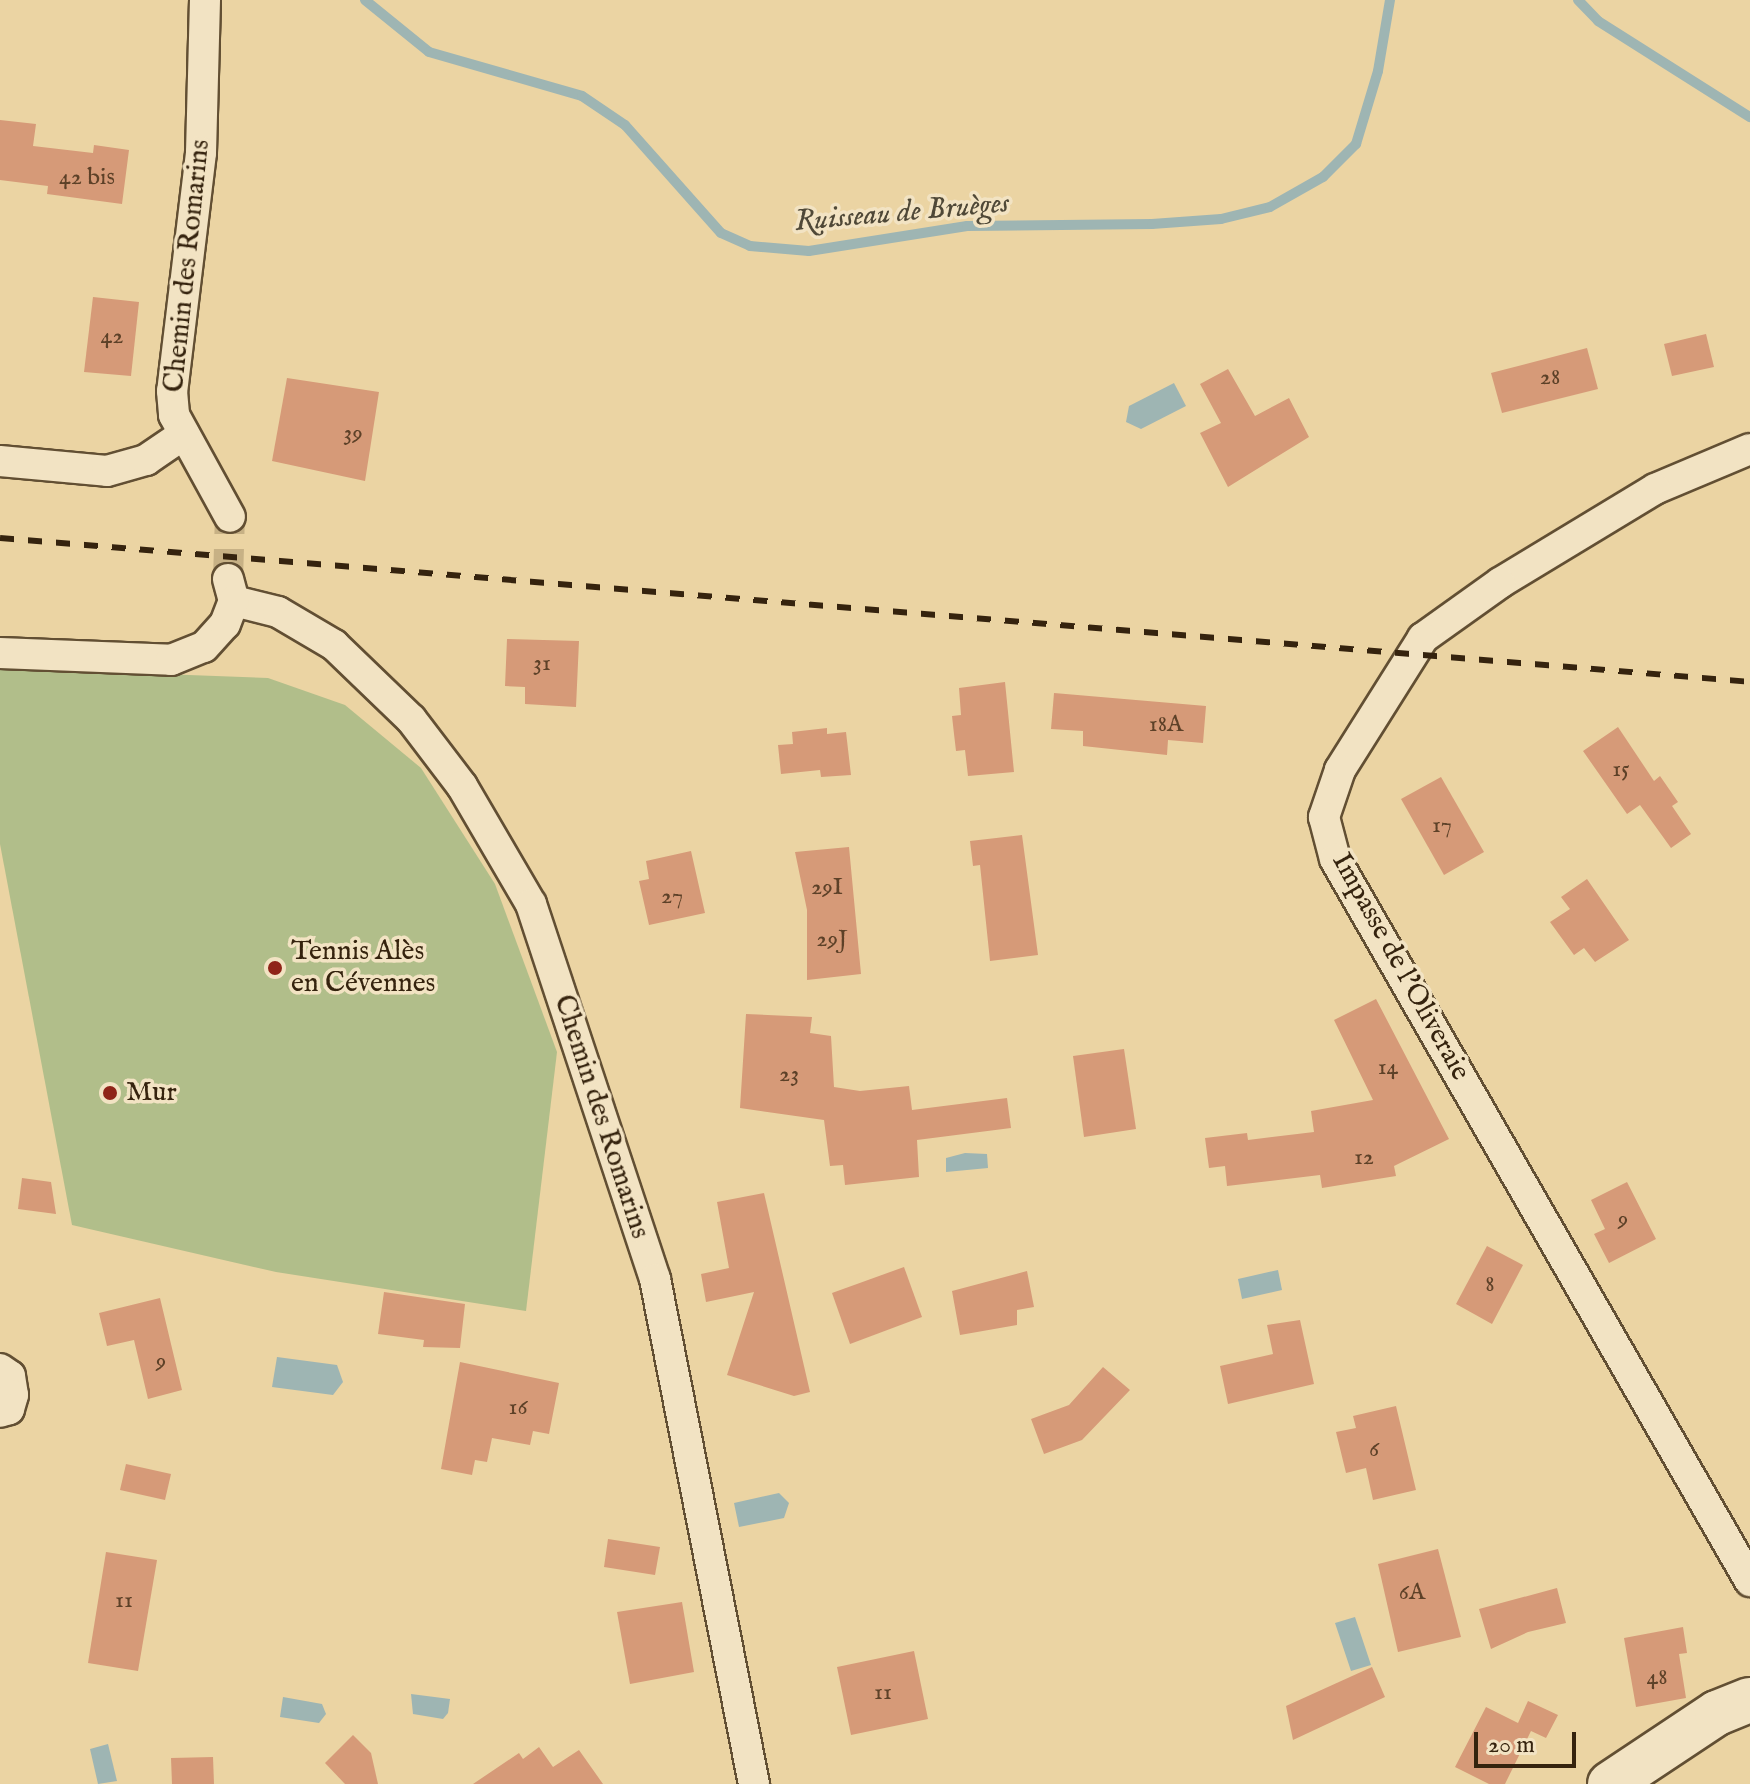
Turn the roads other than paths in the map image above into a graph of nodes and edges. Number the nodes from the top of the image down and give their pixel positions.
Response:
1 (205, 0) edge
2 (184, 434) junction
3 (1750, 449) edge
4 (0, 461) edge
5 (230, 517) tunnel mouth
6 (0, 653) edge
7 (0, 1369) edge
8 (0, 1412) edge
9 (1750, 1581) edge
10 (1750, 1700) edge
11 (754, 1784) edge
12 (1610, 1784) edge

1 - 2 street, Chemin des Romarins
2 - 4 street
2 - 5 street, Chemin des Romarins
3 - 9 street, Impasse de l'Oliveraie
6 - 11 street, Chemin des Romarins
7 - 8 street
10 - 12 street

